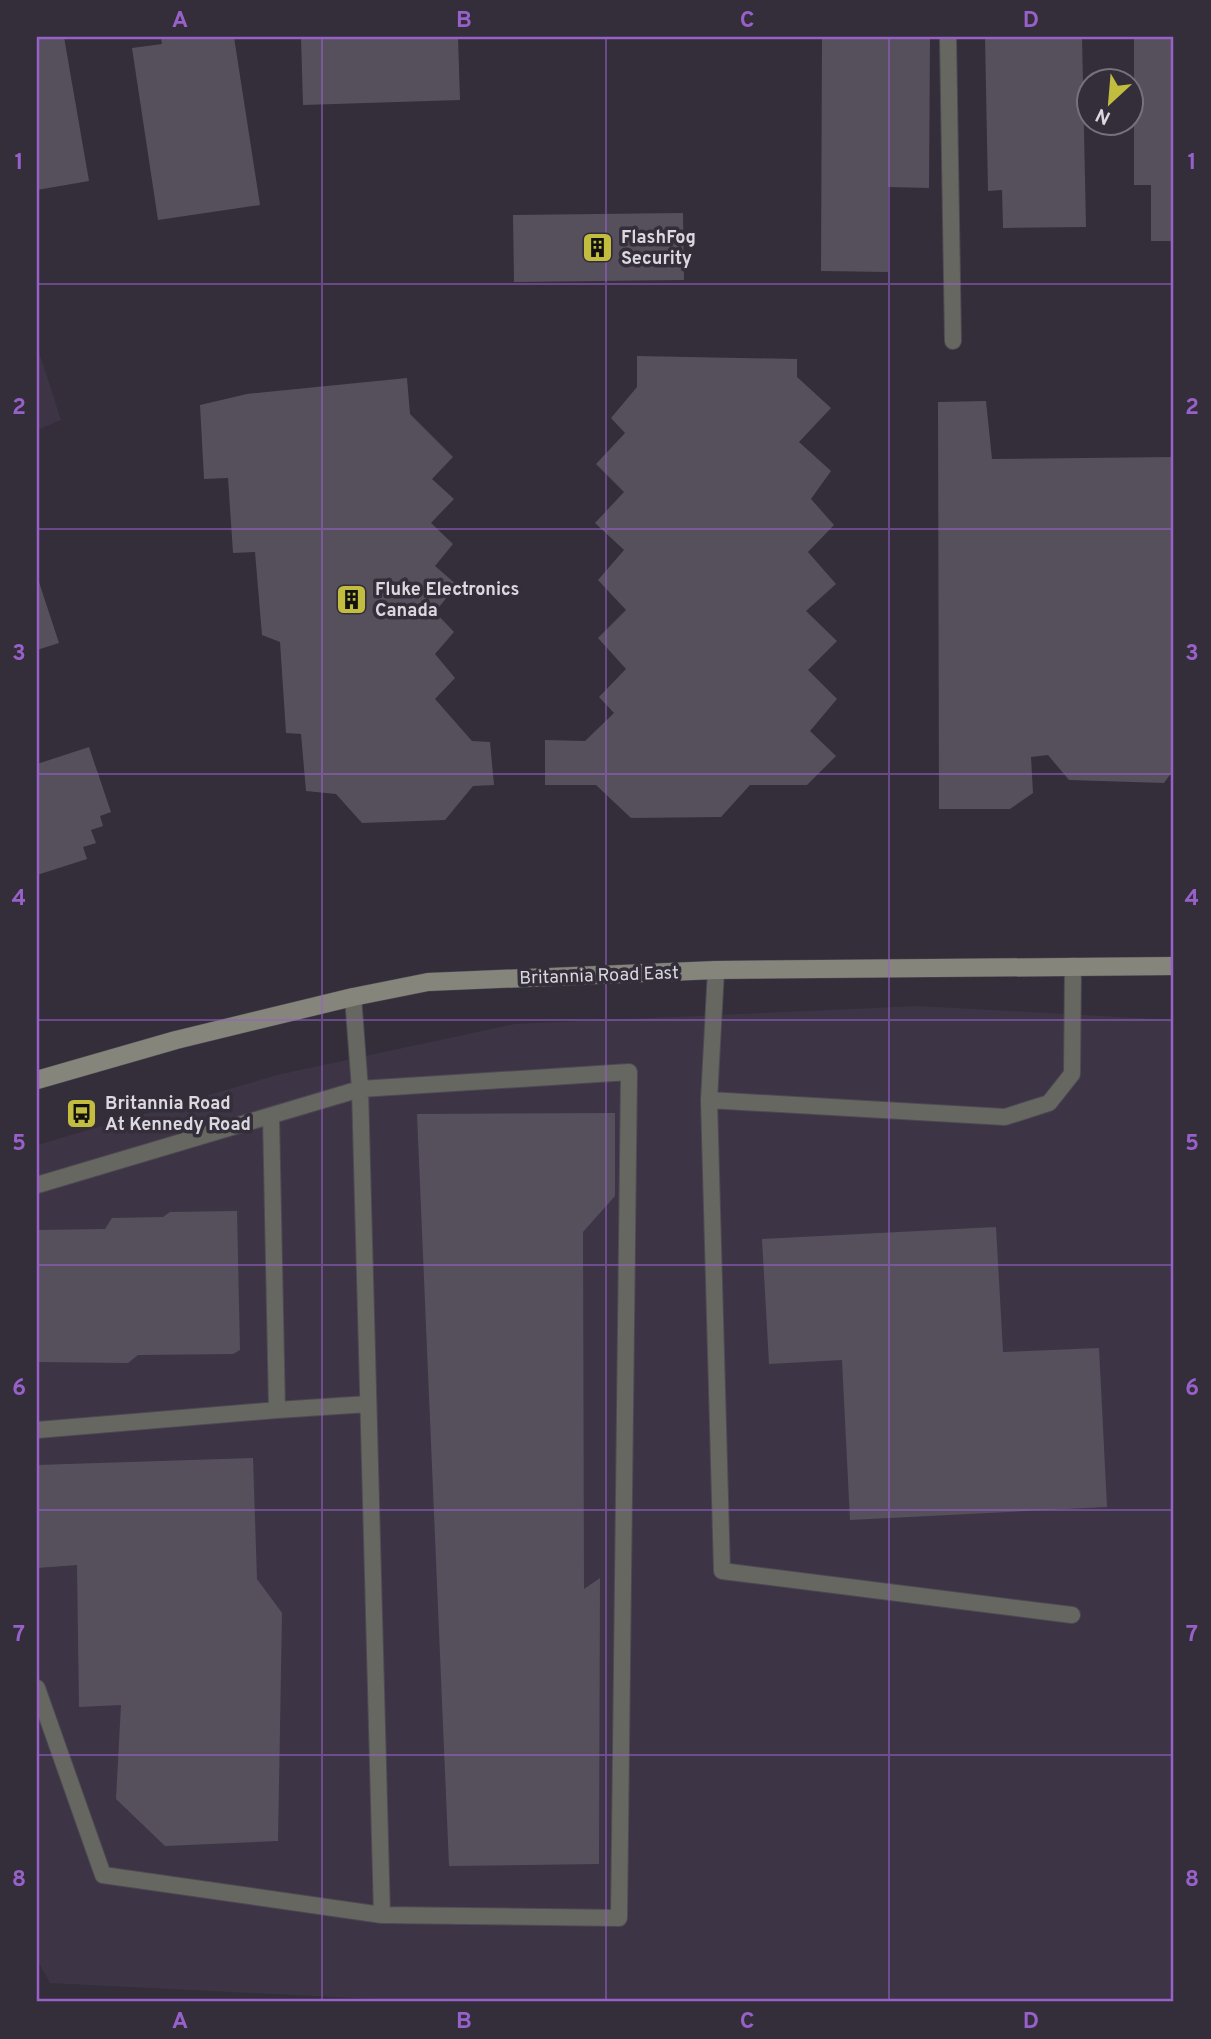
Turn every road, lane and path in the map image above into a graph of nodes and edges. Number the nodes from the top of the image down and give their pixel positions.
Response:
1 (948, 37) edge
2 (953, 341) dead end
3 (1073, 966) junction
4 (1174, 966) edge
5 (716, 970) junction
6 (353, 997) junction
7 (37, 1080) edge
8 (360, 1090) junction
9 (709, 1100) junction
10 (271, 1116) junction
11 (37, 1185) edge
12 (368, 1404) junction
13 (277, 1410) junction
14 (37, 1430) edge
15 (1072, 1615) dead end
16 (37, 1688) edge
17 (382, 1915) junction

1 - 2 lane
3 - 4 main road, Britannia Road East
3 - 5 main road, Britannia Road East
3 - 9 lane
5 - 6 main road, Britannia Road East
5 - 9 lane
6 - 7 main road, Britannia Road East
6 - 8 lane
8 - 10 lane
8 - 12 lane
8 - 17 lane
9 - 15 lane
10 - 11 lane
10 - 13 lane
12 - 13 lane
12 - 17 lane
13 - 14 lane
16 - 17 lane

